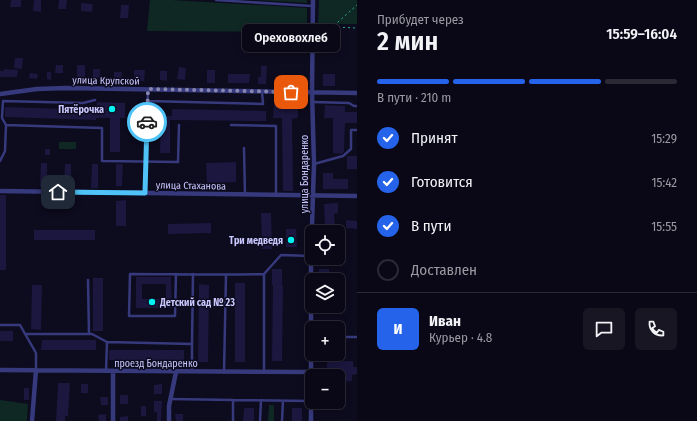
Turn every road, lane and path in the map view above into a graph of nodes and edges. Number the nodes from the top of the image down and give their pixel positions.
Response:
1 (216, 0) edge
2 (313, 0) edge
3 (357, 5) edge
4 (313, 6) junction
5 (332, 27) junction
6 (357, 28) edge
7 (319, 39) dead end
8 (148, 89) junction
9 (262, 92) junction
10 (312, 92) junction
11 (357, 93) edge
12 (1, 94) edge
13 (94, 100) dead end
14 (3, 101) junction
15 (148, 101) junction
16 (312, 102) junction
17 (357, 106) edge
18 (6, 125) junction
19 (179, 125) dead end
20 (231, 125) dead end
21 (357, 130) edge
22 (244, 148) dead end
23 (0, 161) edge
24 (146, 162) junction
25 (314, 164) junction
26 (0, 191) edge
27 (145, 193) junction
28 (245, 195) junction
29 (276, 195) junction
30 (313, 196) junction
31 (357, 196) edge
32 (312, 225) edge
33 (305, 256) edge
34 (311, 265) edge
35 (176, 274) junction
36 (193, 274) junction
37 (264, 274) junction
38 (226, 275) junction
39 (88, 280) dead end
40 (312, 321) edge
41 (0, 325) edge
42 (25, 334) junction
43 (88, 334) junction
44 (345, 337) edge
45 (357, 337) edge
46 (107, 342) junction
47 (192, 344) junction
48 (0, 370) edge
49 (36, 370) junction
50 (106, 371) junction
51 (113, 371) junction
52 (176, 372) junction
53 (192, 372) junction
54 (224, 372) junction
55 (264, 372) junction
56 (305, 372) edge
57 (170, 399) junction
58 (233, 400) junction
59 (261, 400) junction
60 (283, 401) junction
61 (305, 401) edge
62 (311, 409) edge
63 (32, 421) edge
64 (113, 421) edge
65 (169, 421) edge
66 (233, 421) edge
67 (260, 421) edge
68 (282, 421) edge
69 (311, 421) edge

1 - 4 lane
2 - 4 street, улица Бондаренко
3 - 5 path
4 - 10 street, улица Бондаренко
5 - 6 path
5 - 7 path
8 - 9 street, улица Крупской
8 - 12 street, улица Крупской
8 - 15 lane
9 - 10 street, улица Крупской
9 - 15 lane
10 - 11 street, улица Крупской
10 - 16 street, улица Бондаренко
12 - 14 lane
13 - 14 lane
14 - 18 lane
15 - 24 lane
16 - 17 lane
16 - 25 street, улица Бондаренко
18 - 23 lane
18 - 24 lane
19 - 24 lane
20 - 29 lane
21 - 25 lane
22 - 28 lane
24 - 27 lane
25 - 30 street, улица Бондаренко
26 - 27 street, улица Стаханова
27 - 28 street, улица Стаханова
28 - 29 street, улица Стаханова
29 - 30 street, улица Стаханова
30 - 31 street, улица Стаханова
30 - 32 street, улица Бондаренко
33 - 37 lane
34 - 40 street, улица Бондаренко
35 - 35 lane
35 - 36 lane
36 - 38 lane
36 - 47 lane
37 - 38 lane
37 - 55 lane
38 - 54 lane
39 - 43 lane
41 - 42 lane
42 - 43 lane
42 - 49 lane
43 - 46 lane
44 - 45 lane
46 - 47 lane
46 - 50 lane
47 - 53 lane
48 - 49 street, проезд Бондаренко
49 - 50 street, проезд Бондаренко
49 - 63 street
50 - 51 street, проезд Бондаренко
51 - 52 street, проезд Бондаренко
51 - 64 street
52 - 53 street, проезд Бондаренко
52 - 57 street
53 - 54 street, проезд Бондаренко
54 - 55 street, проезд Бондаренко
55 - 56 street, проезд Бондаренко
57 - 58 lane
57 - 65 street
58 - 59 lane
58 - 66 lane
59 - 60 lane
59 - 67 lane
60 - 61 lane
60 - 68 lane
62 - 69 street, улица Бондаренко

